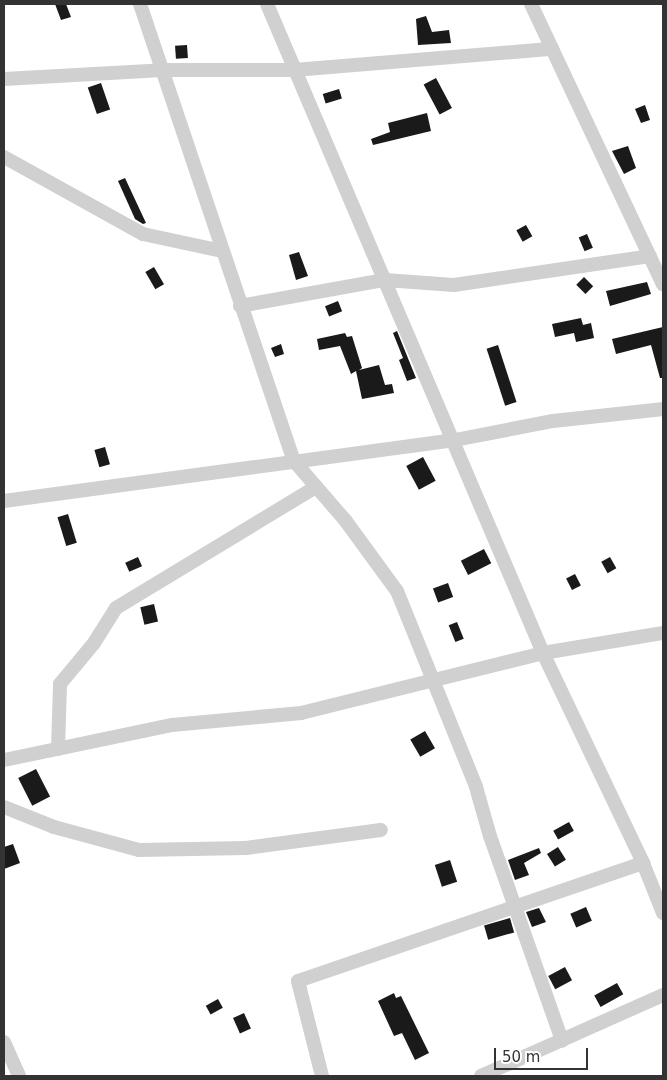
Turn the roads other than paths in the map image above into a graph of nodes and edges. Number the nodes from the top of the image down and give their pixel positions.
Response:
1 (140, 4) edge
2 (267, 4) edge
3 (530, 4) edge
4 (552, 49) junction
5 (163, 70) junction
6 (294, 70) junction
7 (4, 79) edge
8 (4, 158) edge
9 (222, 251) junction
10 (650, 256) junction
11 (385, 280) junction
12 (663, 284) edge
13 (240, 306) junction
14 (663, 409) edge
15 (454, 440) junction
16 (294, 461) junction
17 (316, 486) junction
18 (4, 501) edge
19 (663, 633) edge
20 (543, 653) junction
21 (433, 680) junction
22 (58, 749) junction
23 (4, 760) edge
24 (4, 807) edge
25 (381, 830) dead end
26 (643, 862) junction
27 (517, 908) junction
28 (663, 913) edge
29 (663, 995) edge
30 (562, 1041) junction
31 (4, 1042) edge
32 (19, 1076) edge
33 (322, 1076) edge
34 (481, 1076) edge

1 - 5 street
2 - 6 street
3 - 4 street
4 - 6 street
4 - 10 street
5 - 6 street
5 - 7 street
5 - 9 street
6 - 11 street
8 - 9 street
9 - 13 street
10 - 11 street
10 - 12 street
11 - 13 street
11 - 15 street
13 - 16 street
14 - 15 street
15 - 16 street
15 - 20 street
16 - 17 street
16 - 18 street
17 - 21 street
17 - 22 street
19 - 20 street
20 - 21 street
20 - 26 street
21 - 22 street
21 - 27 street
22 - 23 street
24 - 25 street
26 - 27 street
26 - 28 street
27 - 30 street
27 - 33 street
29 - 30 street
30 - 34 street
31 - 32 street

